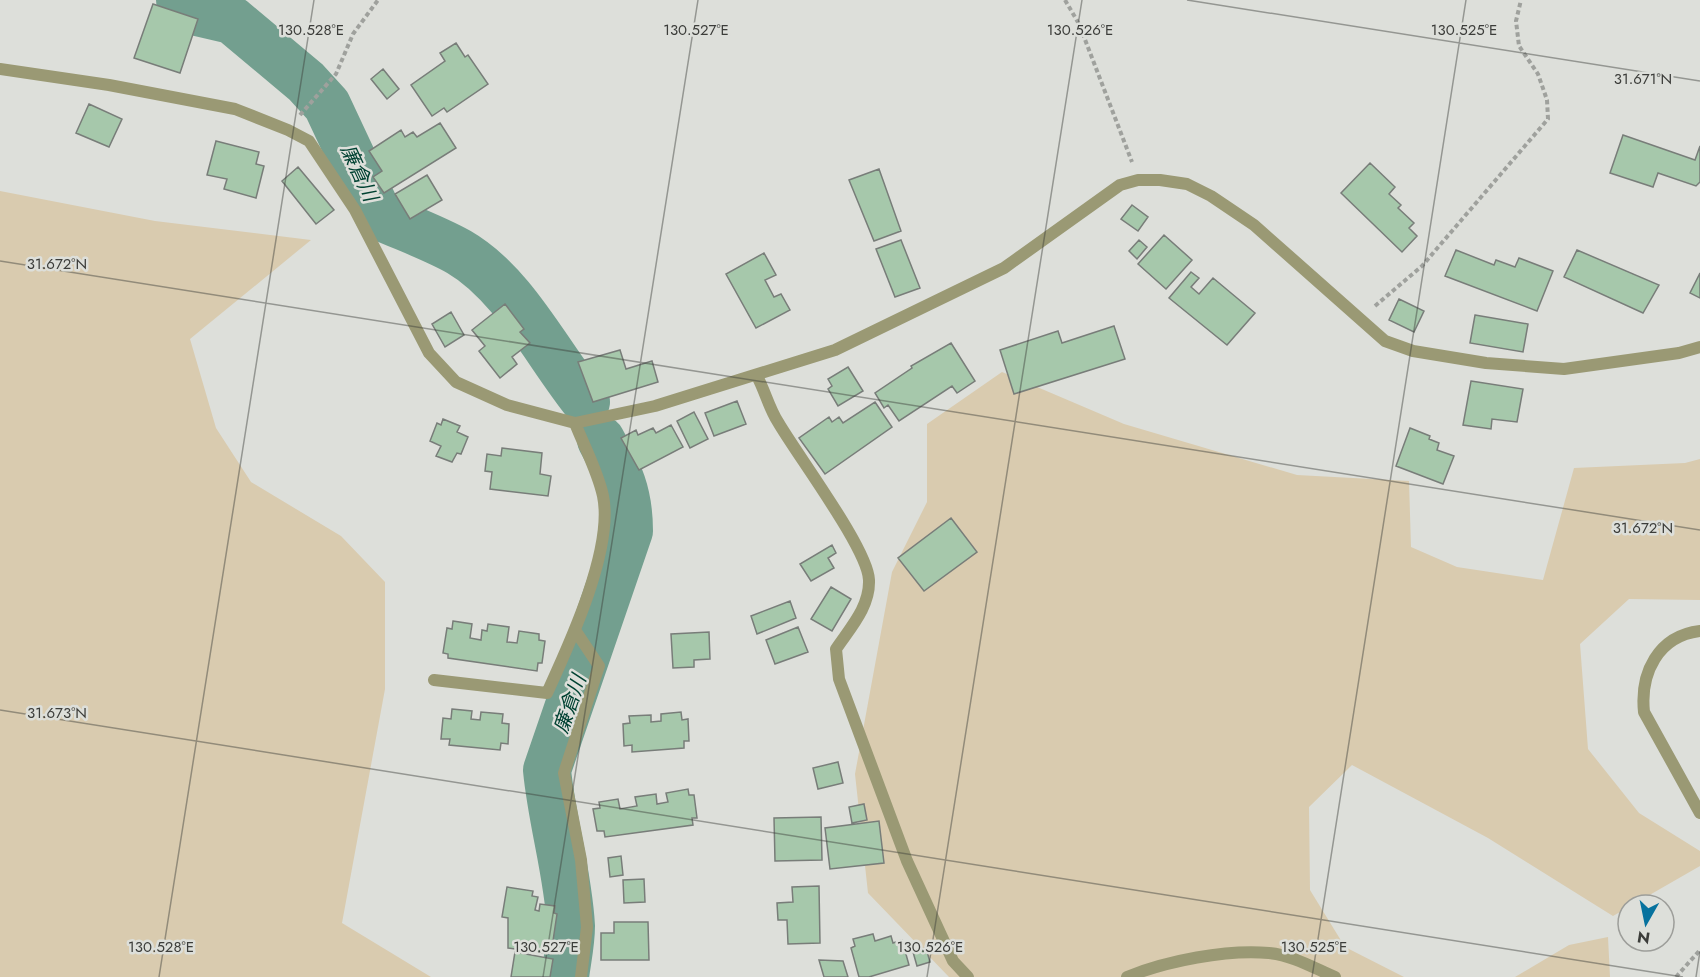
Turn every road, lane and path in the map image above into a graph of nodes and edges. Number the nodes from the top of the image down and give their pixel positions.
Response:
1 (378, 0) edge
2 (1065, 0) edge
3 (1521, 0) edge
4 (0, 69) edge
5 (314, 98) dead end
6 (1138, 180) junction
7 (1358, 320) junction
8 (1700, 346) edge
9 (757, 376) junction
10 (574, 423) junction
11 (576, 630) junction
12 (1700, 631) edge
13 (434, 680) dead end
14 (1700, 813) edge
15 (1700, 950) edge
16 (580, 977) edge
17 (968, 977) edge
18 (1127, 977) edge
19 (1335, 977) edge
20 (1676, 977) edge

1 - 5 path
2 - 6 path
3 - 7 path
4 - 10 street
6 - 7 street
6 - 9 street
7 - 8 street
9 - 10 street
9 - 17 street
10 - 11 street
11 - 13 street
11 - 16 street
12 - 14 street
15 - 20 path
18 - 19 street

